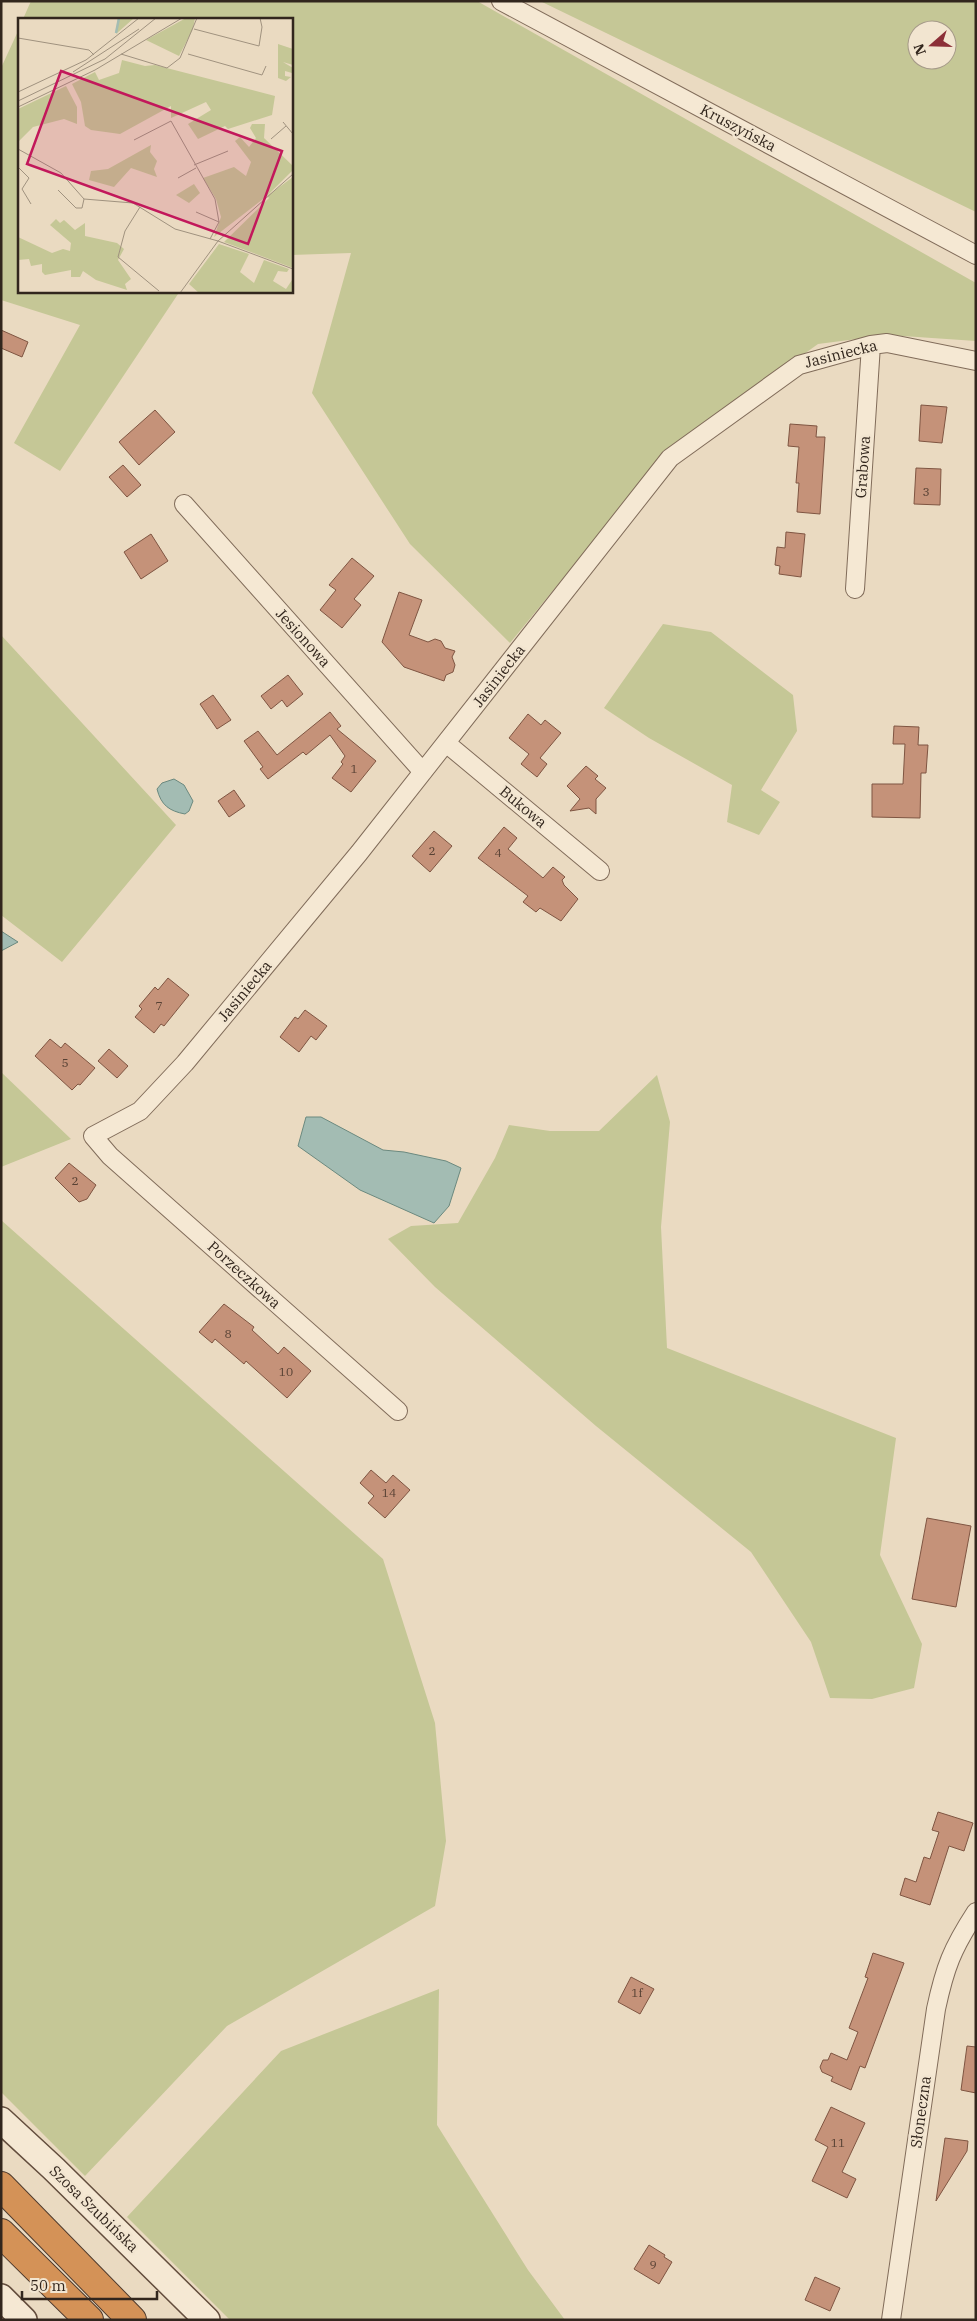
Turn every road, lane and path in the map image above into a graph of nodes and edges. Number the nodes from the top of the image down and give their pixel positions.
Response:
1 (501, 1) edge
2 (976, 255) edge
3 (870, 345) junction
4 (976, 361) edge
5 (184, 504) dead end
6 (855, 589) dead end
7 (446, 742) junction
8 (423, 772) junction
9 (600, 871) dead end
10 (93, 1136) joint
11 (398, 1411) dead end
12 (976, 1912) edge
13 (1, 2120) edge
14 (1, 2186) edge
15 (1, 2233) edge
16 (1, 2297) edge
17 (24, 2320) edge
18 (89, 2320) edge
19 (132, 2320) edge
20 (207, 2320) edge
21 (891, 2320) edge

1 - 2 street, Kruszyńska
3 - 4 street, Jasiniecka
3 - 6 street, Grabowa
3 - 7 street, Jasiniecka
5 - 8 street, Jesionowa
7 - 8 street, Jasiniecka
7 - 9 street, Bukowa
8 - 10 street, Jasiniecka
10 - 11 street, Porzeczkowa
12 - 21 street, Słoneczna
13 - 20 street, Szosa Szubińska
14 - 19 highway
15 - 18 highway
16 - 17 street

